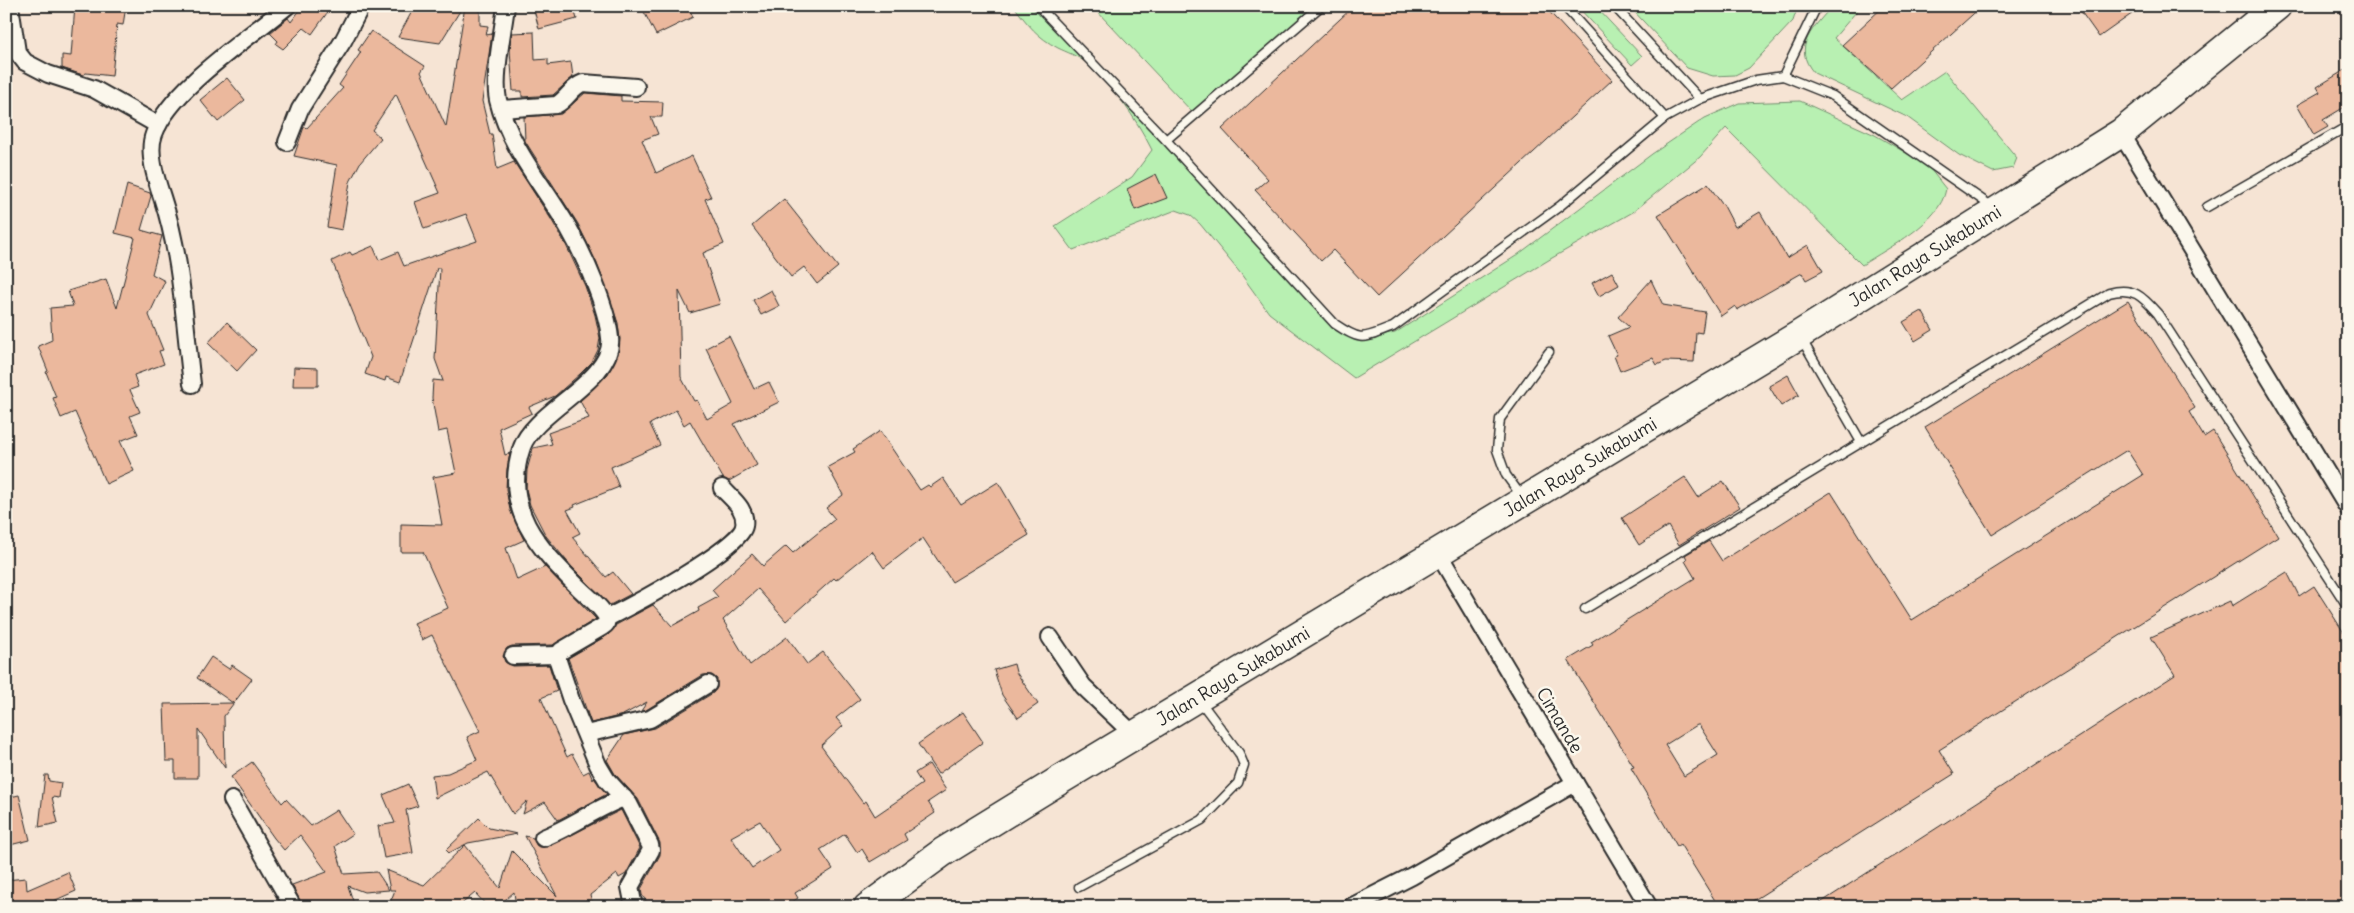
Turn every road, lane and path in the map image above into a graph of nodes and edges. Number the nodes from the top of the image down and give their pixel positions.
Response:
1 (10, 6) edge
2 (287, 6) edge
3 (361, 6) edge
4 (506, 6) edge
5 (1038, 6) edge
6 (1321, 6) edge
7 (1564, 6) edge
8 (1614, 6) edge
9 (1817, 6) edge
10 (2276, 6) edge
11 (1782, 76) junction
12 (636, 88) dead end
13 (1700, 98) junction
14 (501, 109) junction
15 (1665, 118) junction
16 (158, 125) junction
17 (2348, 126) edge
18 (2121, 133) junction
19 (1166, 140) junction
20 (286, 142) dead end
21 (2207, 207) dead end
22 (1999, 211) junction
23 (1799, 335) junction
24 (1549, 352) dead end
25 (192, 384) dead end
26 (1861, 442) junction
27 (722, 488) dead end
28 (1524, 501) junction
29 (2348, 508) edge
30 (1438, 553) junction
31 (2348, 606) edge
32 (1585, 609) dead end
33 (607, 618) junction
34 (1050, 637) dead end
35 (558, 655) junction
36 (513, 656) dead end
37 (708, 684) dead end
38 (1198, 697) junction
39 (586, 734) junction
40 (1134, 735) junction
41 (1575, 783) junction
42 (624, 798) junction
43 (232, 800) dead end
44 (543, 838) dead end
45 (1079, 887) dead end
46 (292, 907) edge
47 (634, 907) edge
48 (868, 907) edge
49 (1351, 907) edge
50 (1649, 907) edge

1 - 16 street
2 - 16 street
3 - 20 street
4 - 14 street
5 - 19 lane
6 - 19 lane
7 - 15 lane
8 - 13 lane
9 - 11 lane
10 - 18 highway, Jalan Raya Sukabumi
11 - 13 lane
11 - 22 lane
12 - 14 street
13 - 15 lane
14 - 33 street
15 - 19 lane
16 - 25 street
17 - 21 lane
18 - 22 highway, Jalan Raya Sukabumi
18 - 29 street
22 - 23 highway, Jalan Raya Sukabumi
23 - 26 lane
23 - 28 highway, Jalan Raya Sukabumi
24 - 28 lane
26 - 31 lane
26 - 32 lane
27 - 33 street
28 - 30 highway, Jalan Raya Sukabumi
30 - 38 highway, Jalan Raya Sukabumi
30 - 41 street, Cimande
33 - 35 street
34 - 40 street
35 - 36 street
35 - 39 street
37 - 39 street
38 - 40 highway, Jalan Raya Sukabumi
38 - 45 lane
39 - 42 street
40 - 48 highway, Jalan Raya Sukabumi
41 - 49 street
41 - 50 street, Cimande
42 - 44 street
42 - 47 street
43 - 46 street

